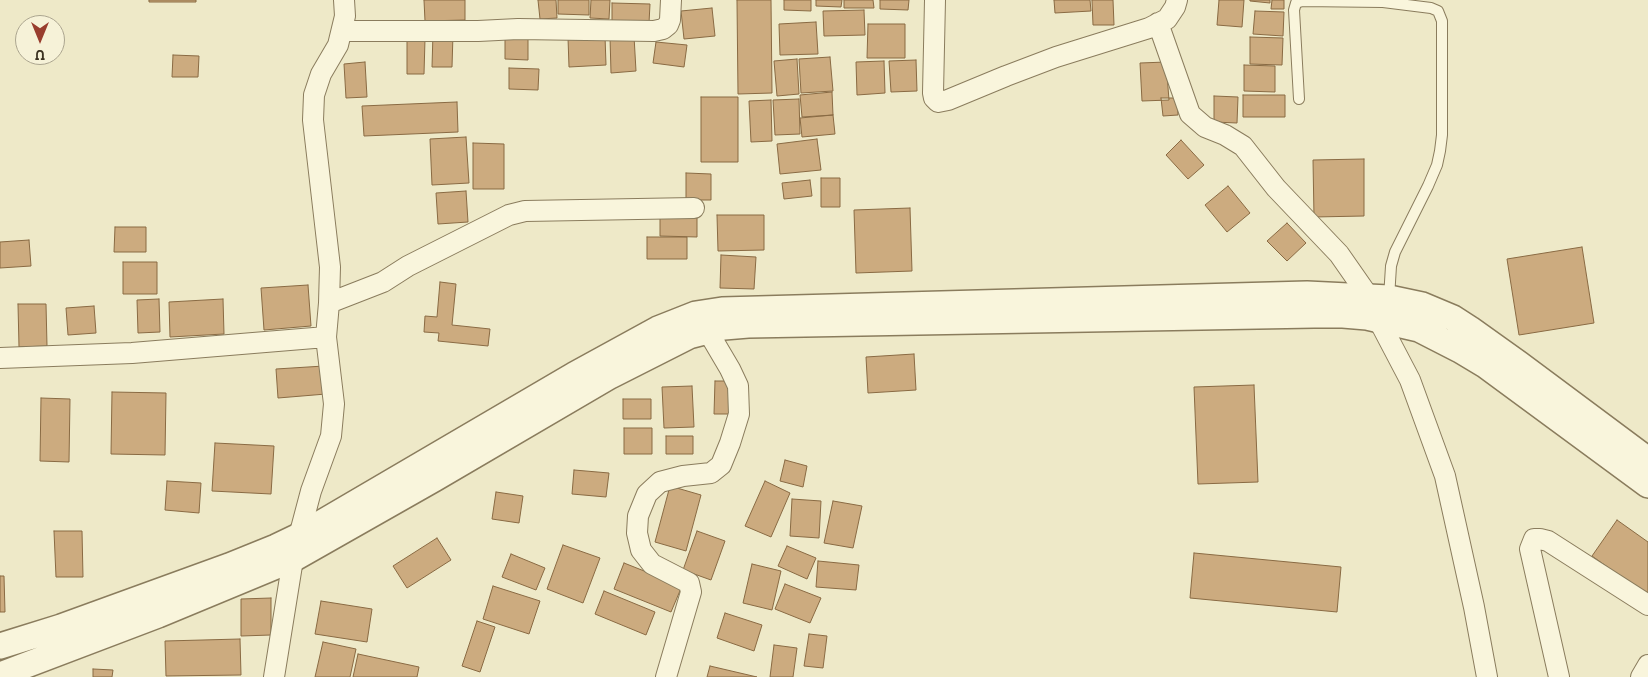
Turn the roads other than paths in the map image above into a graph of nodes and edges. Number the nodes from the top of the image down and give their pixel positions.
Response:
1 (344, 0) edge
2 (670, 0) edge
3 (935, 0) edge
4 (1177, 0) edge
5 (1158, 23) junction
6 (342, 31) junction
7 (1299, 99) dead end
8 (694, 208) dead end
9 (329, 303) junction
10 (1384, 309) junction
11 (706, 322) junction
12 (326, 337) junction
13 (0, 358) edge
14 (1648, 460) edge
15 (1648, 486) edge
16 (296, 548) junction
17 (1648, 605) edge
18 (0, 646) edge
19 (1648, 665) edge
20 (0, 675) edge
21 (274, 677) edge
22 (666, 677) edge
23 (1487, 677) edge
24 (1559, 677) edge
25 (1640, 677) edge

1 - 6 street
2 - 6 street
3 - 5 street
4 - 5 street
5 - 10 street
6 - 9 street
7 - 10 lane
8 - 9 street
9 - 12 street
10 - 11 street
10 - 14 street
10 - 15 street
10 - 23 street
11 - 16 street
11 - 22 street
12 - 13 street
12 - 16 street
16 - 18 street
16 - 20 street
16 - 21 street
17 - 24 street
19 - 25 street

